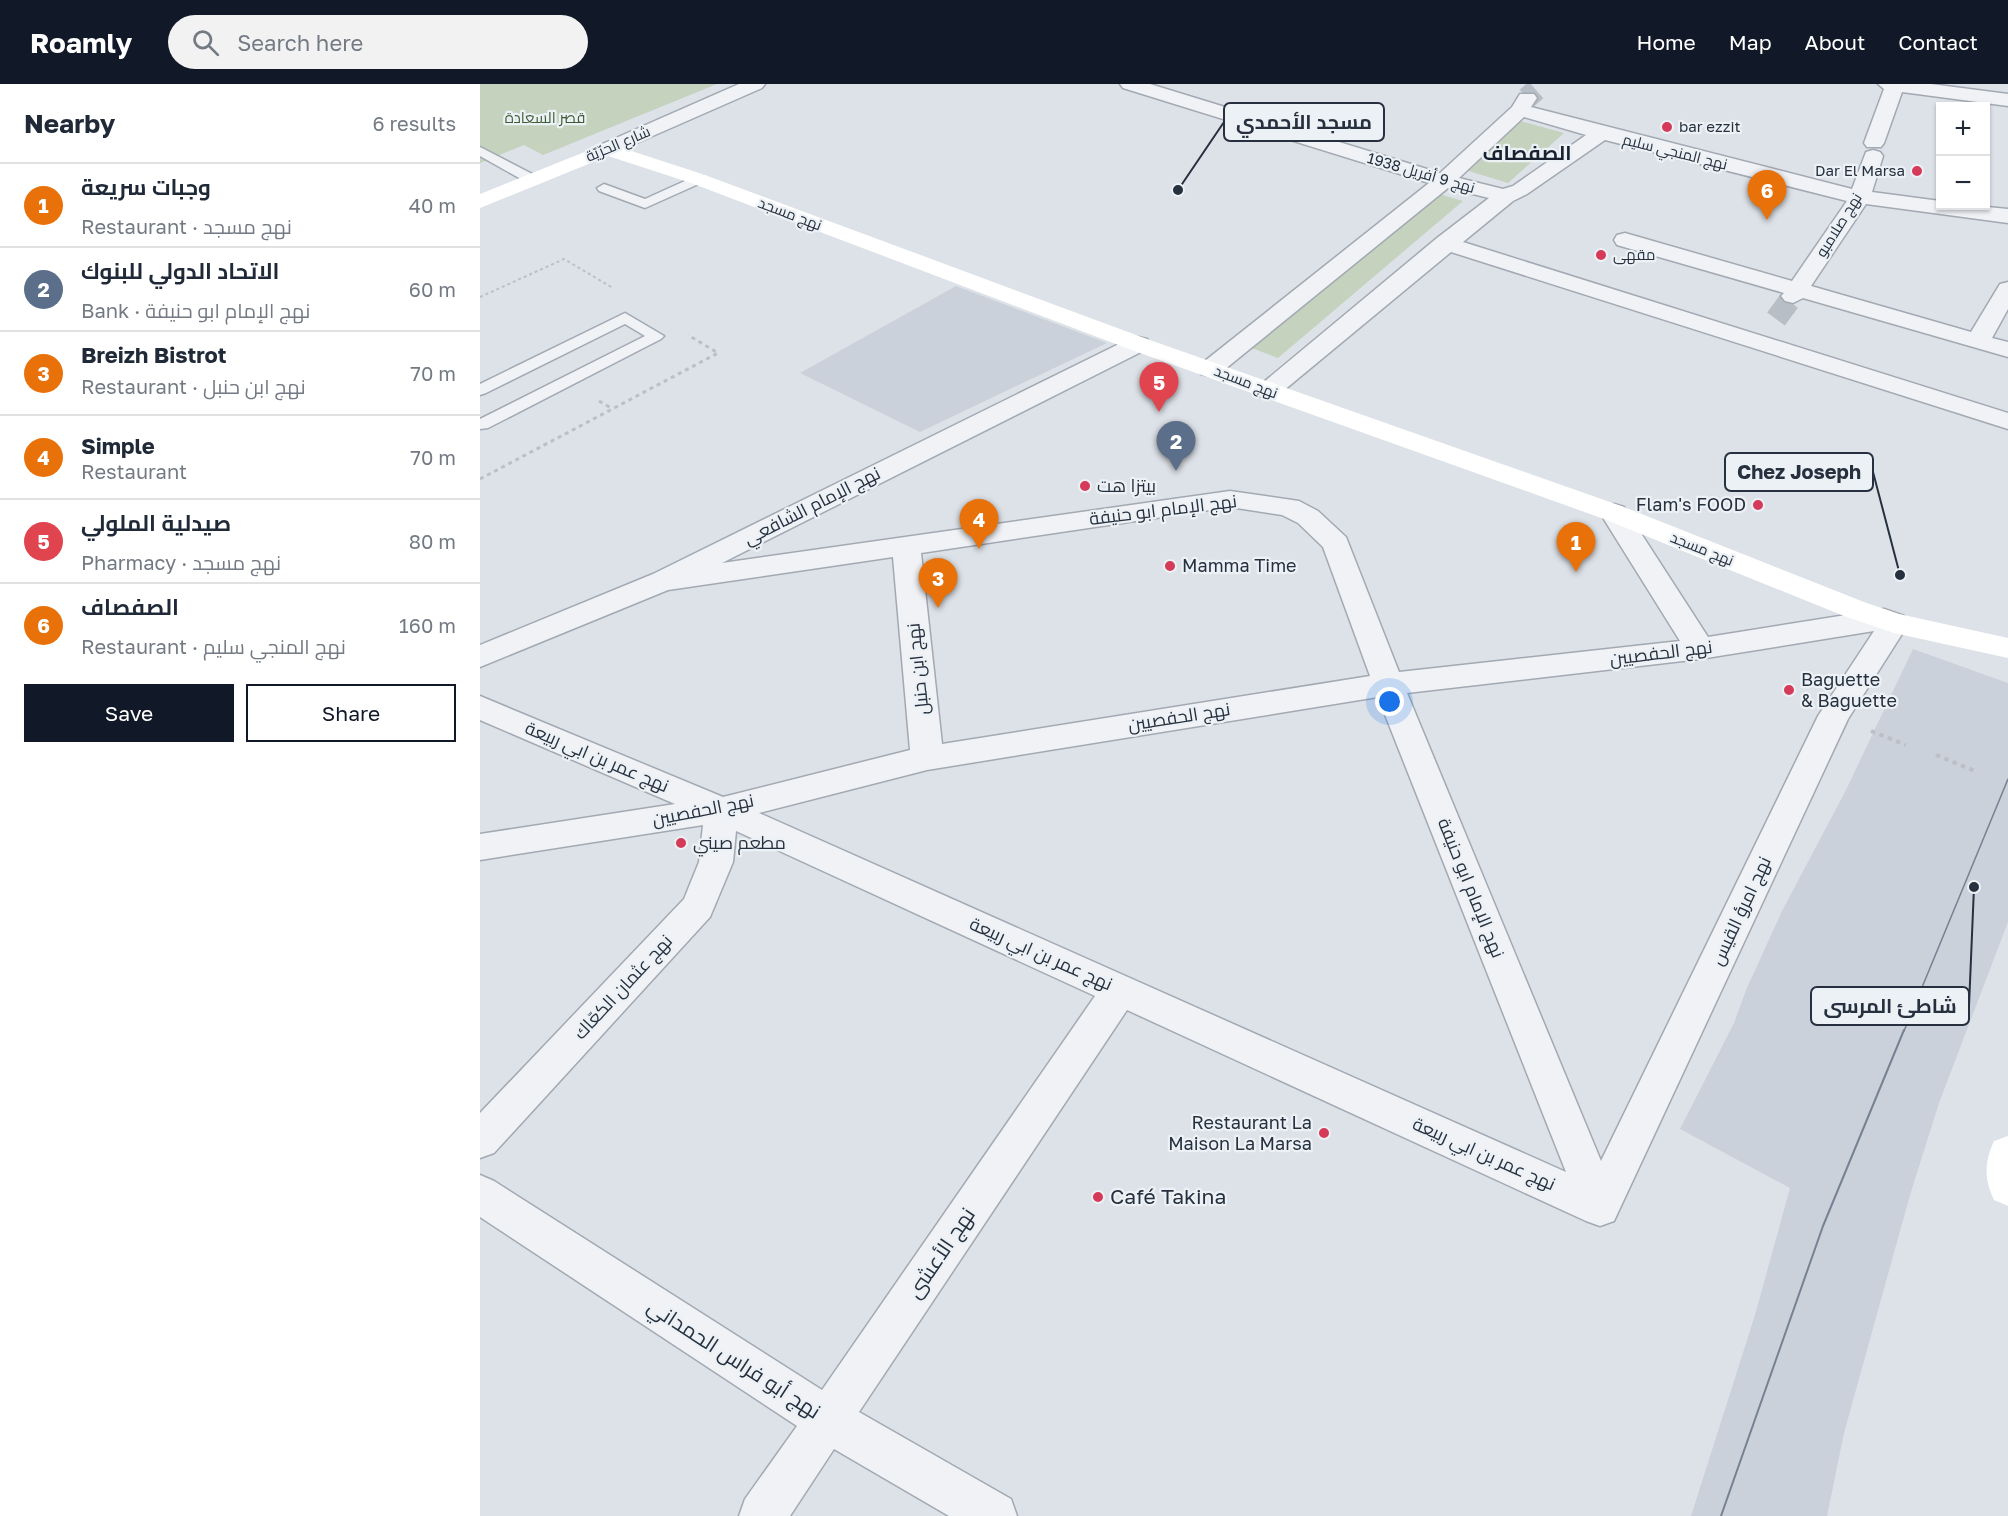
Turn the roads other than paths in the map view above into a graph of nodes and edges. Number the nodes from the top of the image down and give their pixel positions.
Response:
1 (755, 84) edge
2 (1892, 84) edge
3 (1140, 85) edge
4 (1531, 95) edge
5 (2008, 100) edge
6 (1602, 133) junction
7 (607, 149) junction
8 (480, 152) edge
9 (698, 179) junction
10 (533, 180) junction
11 (1444, 181) junction
12 (604, 188) dead end
13 (1505, 196) junction
14 (1860, 197) junction
15 (480, 202) edge
16 (2008, 216) edge
17 (1625, 240) dead end
18 (1445, 243) junction
19 (2008, 289) edge
20 (1795, 292) junction
21 (1978, 341) junction
22 (1138, 344) junction
23 (2008, 350) edge
24 (1210, 369) junction
25 (480, 390) edge
26 (1268, 391) junction
27 (2008, 421) edge
28 (480, 424) edge
29 (1614, 513) junction
30 (906, 545) junction
31 (663, 581) junction
32 (1889, 621) junction
33 (2008, 648) edge
34 (1700, 649) junction
35 (480, 657) edge
36 (1388, 684) junction
37 (480, 706) edge
38 (927, 758) junction
39 (721, 810) junction
40 (480, 847) edge
41 (1120, 990) junction
42 (480, 1140) edge
43 (480, 1194) edge
44 (1600, 1207) junction
45 (828, 1420) junction
46 (762, 1516) edge
47 (994, 1516) edge

1 - 7 street, شارع الحرّيّة
2 - 5 street
2 - 14 street, نهج صلامبو
3 - 11 street, نهج 9 أفريل 1938
4 - 6 street, نهج المنجي سليم
4 - 11 street
6 - 13 street
6 - 14 street, نهج المنجي سليم
7 - 9 street, نهج مسجد
7 - 10 street, شارع الحرّيّة
8 - 10 lane
9 - 12 lane
9 - 22 street, نهج مسجد
10 - 15 street, شارع الحرّيّة
11 - 13 street, نهج 9 أفريل 1938
11 - 24 street
13 - 18 street
14 - 16 street, نهج المنجي سليم
14 - 20 street, نهج صلامبو
17 - 20 street
18 - 26 street
18 - 27 street
19 - 21 street
20 - 21 street
21 - 23 street
22 - 24 street, نهج مسجد
22 - 31 street, نهج الإمام الشافعي
24 - 26 street, نهج مسجد
25 - 28 lane
26 - 29 street, نهج مسجد
29 - 32 street, نهج مسجد
29 - 34 street
30 - 31 street, نهج الإمام ابو حنيفة
30 - 36 street, نهج الإمام ابو حنيفة
30 - 38 street, نهج ابن حنبل
31 - 35 street, نهج الإمام الشافعي
32 - 33 street, نهج مسجد
32 - 34 street, نهج الحفصيين
32 - 44 street, نهج امرؤ القيس
34 - 36 street, نهج الحفصيين
36 - 38 street, نهج الحفصيين
36 - 44 street, نهج الإمام ابو حنيفة
37 - 39 street, نهج عمر بن ابي ربيعة
38 - 39 street, نهج الحفصيين
39 - 40 street, نهج الحفصيين
39 - 41 street, نهج عمر بن ابي ربيعة
39 - 42 street, نهج عثمان الكعّاك
41 - 44 street, نهج عمر بن ابي ربيعة
41 - 45 street, نهج الأعشى
43 - 45 street, نهج أبو فراس الحمداني
45 - 46 street, نهج الأعشى
45 - 47 street, نهج أبو فراس الحمداني

